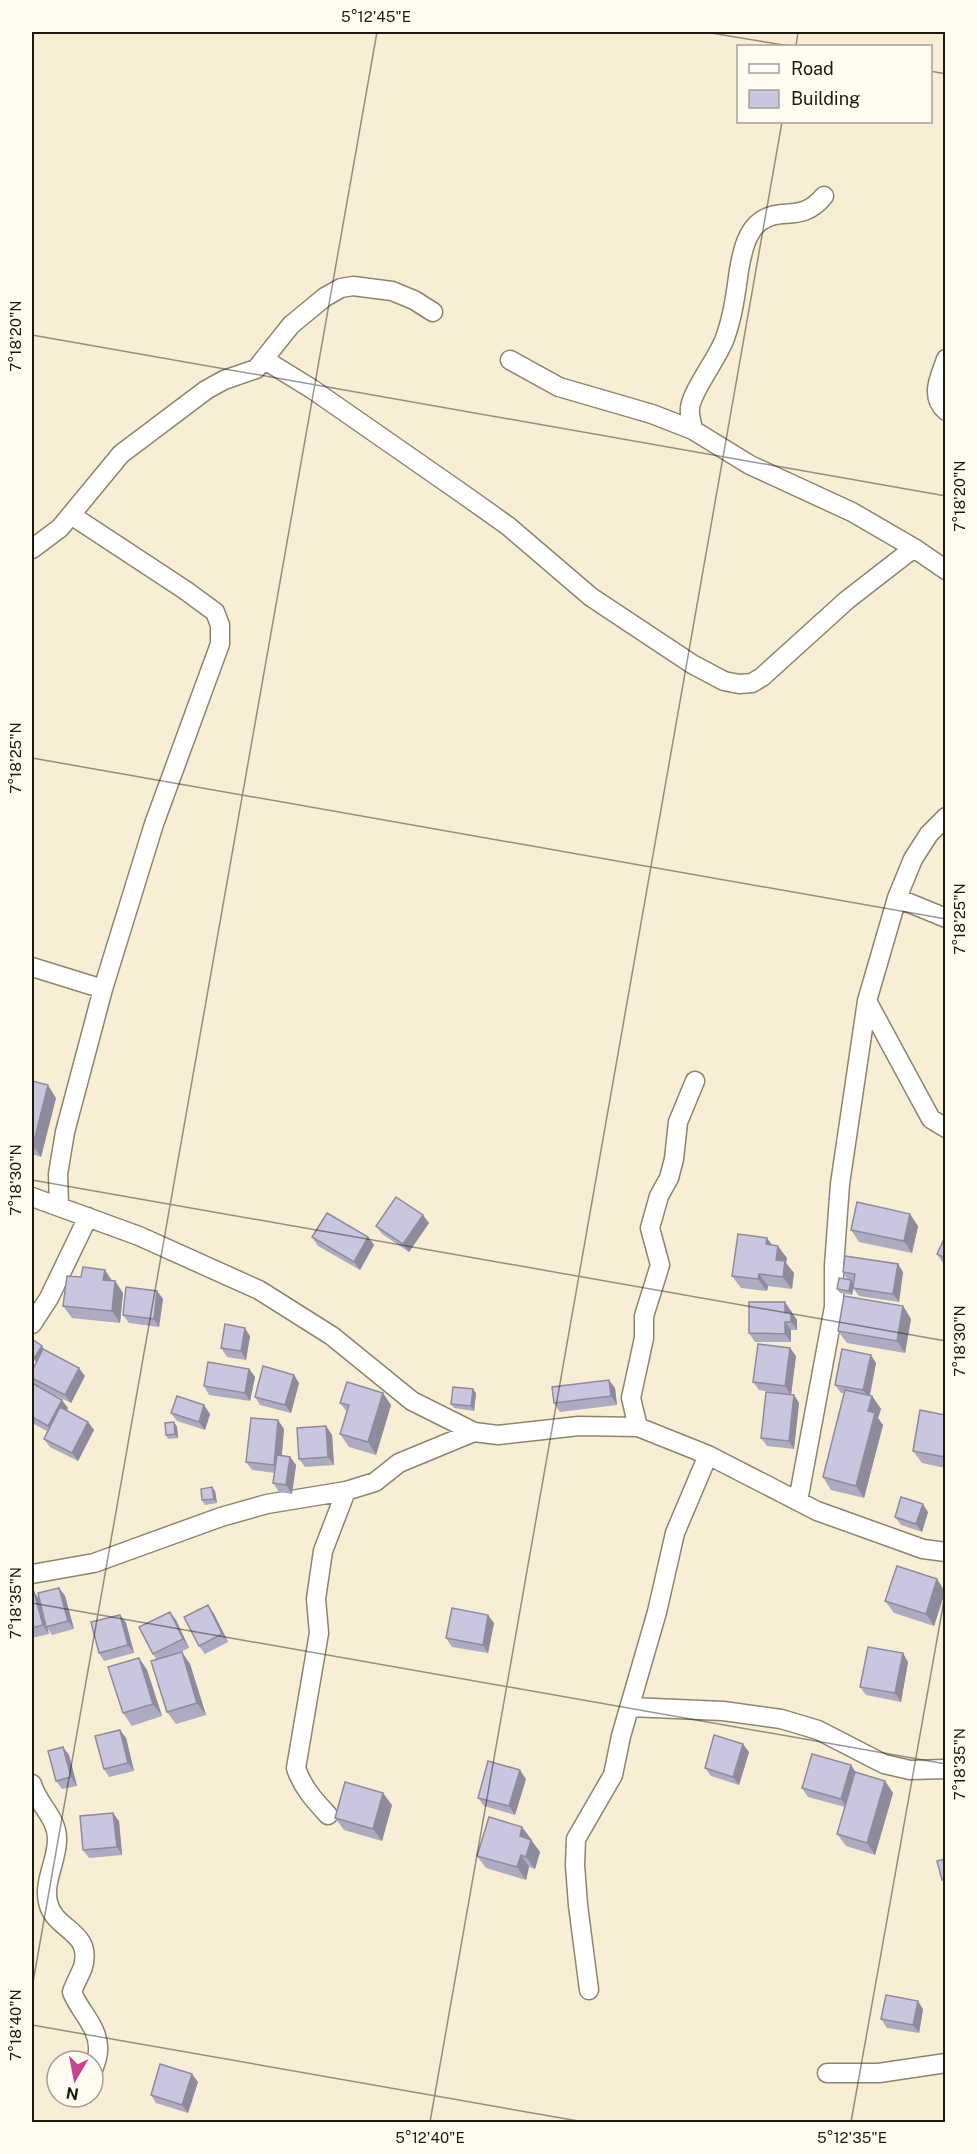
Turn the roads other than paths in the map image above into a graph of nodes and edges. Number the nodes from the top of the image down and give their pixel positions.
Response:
1 (824, 196) dead end
2 (433, 312) dead end
3 (945, 359) edge
4 (265, 360) junction
5 (510, 360) dead end
6 (945, 411) edge
7 (693, 430) junction
8 (71, 515) junction
9 (914, 548) junction
10 (32, 549) edge
11 (945, 570) edge
12 (945, 817) edge
13 (897, 898) junction
14 (945, 918) edge
15 (32, 967) edge
16 (103, 989) junction
17 (867, 1001) junction
18 (695, 1081) dead end
19 (945, 1128) edge
20 (32, 1197) edge
21 (59, 1206) junction
22 (88, 1217) junction
23 (32, 1324) edge
24 (639, 1427) junction
25 (474, 1432) junction
26 (708, 1455) junction
27 (346, 1491) junction
28 (798, 1502) junction
29 (945, 1552) edge
30 (32, 1574) edge
31 (630, 1707) junction
32 (945, 1768) edge
33 (32, 1784) edge
34 (328, 1815) dead end
35 (589, 1990) dead end
36 (99, 2049) edge
37 (945, 2063) edge
38 (827, 2073) dead end

1 - 7 street
2 - 4 street
3 - 6 street
4 - 8 street
4 - 9 street
5 - 7 street
7 - 9 street
8 - 10 street
8 - 16 street
9 - 11 street
12 - 13 street
13 - 14 street
13 - 17 street
15 - 16 street
16 - 21 street
17 - 19 street
17 - 28 street
18 - 24 street
20 - 21 street
21 - 22 street
22 - 23 street
22 - 25 street
24 - 25 street
24 - 26 street
25 - 27 street
26 - 28 street
26 - 31 street
27 - 30 street
27 - 34 street
28 - 29 street
31 - 32 street
31 - 35 street
33 - 36 street
37 - 38 street

